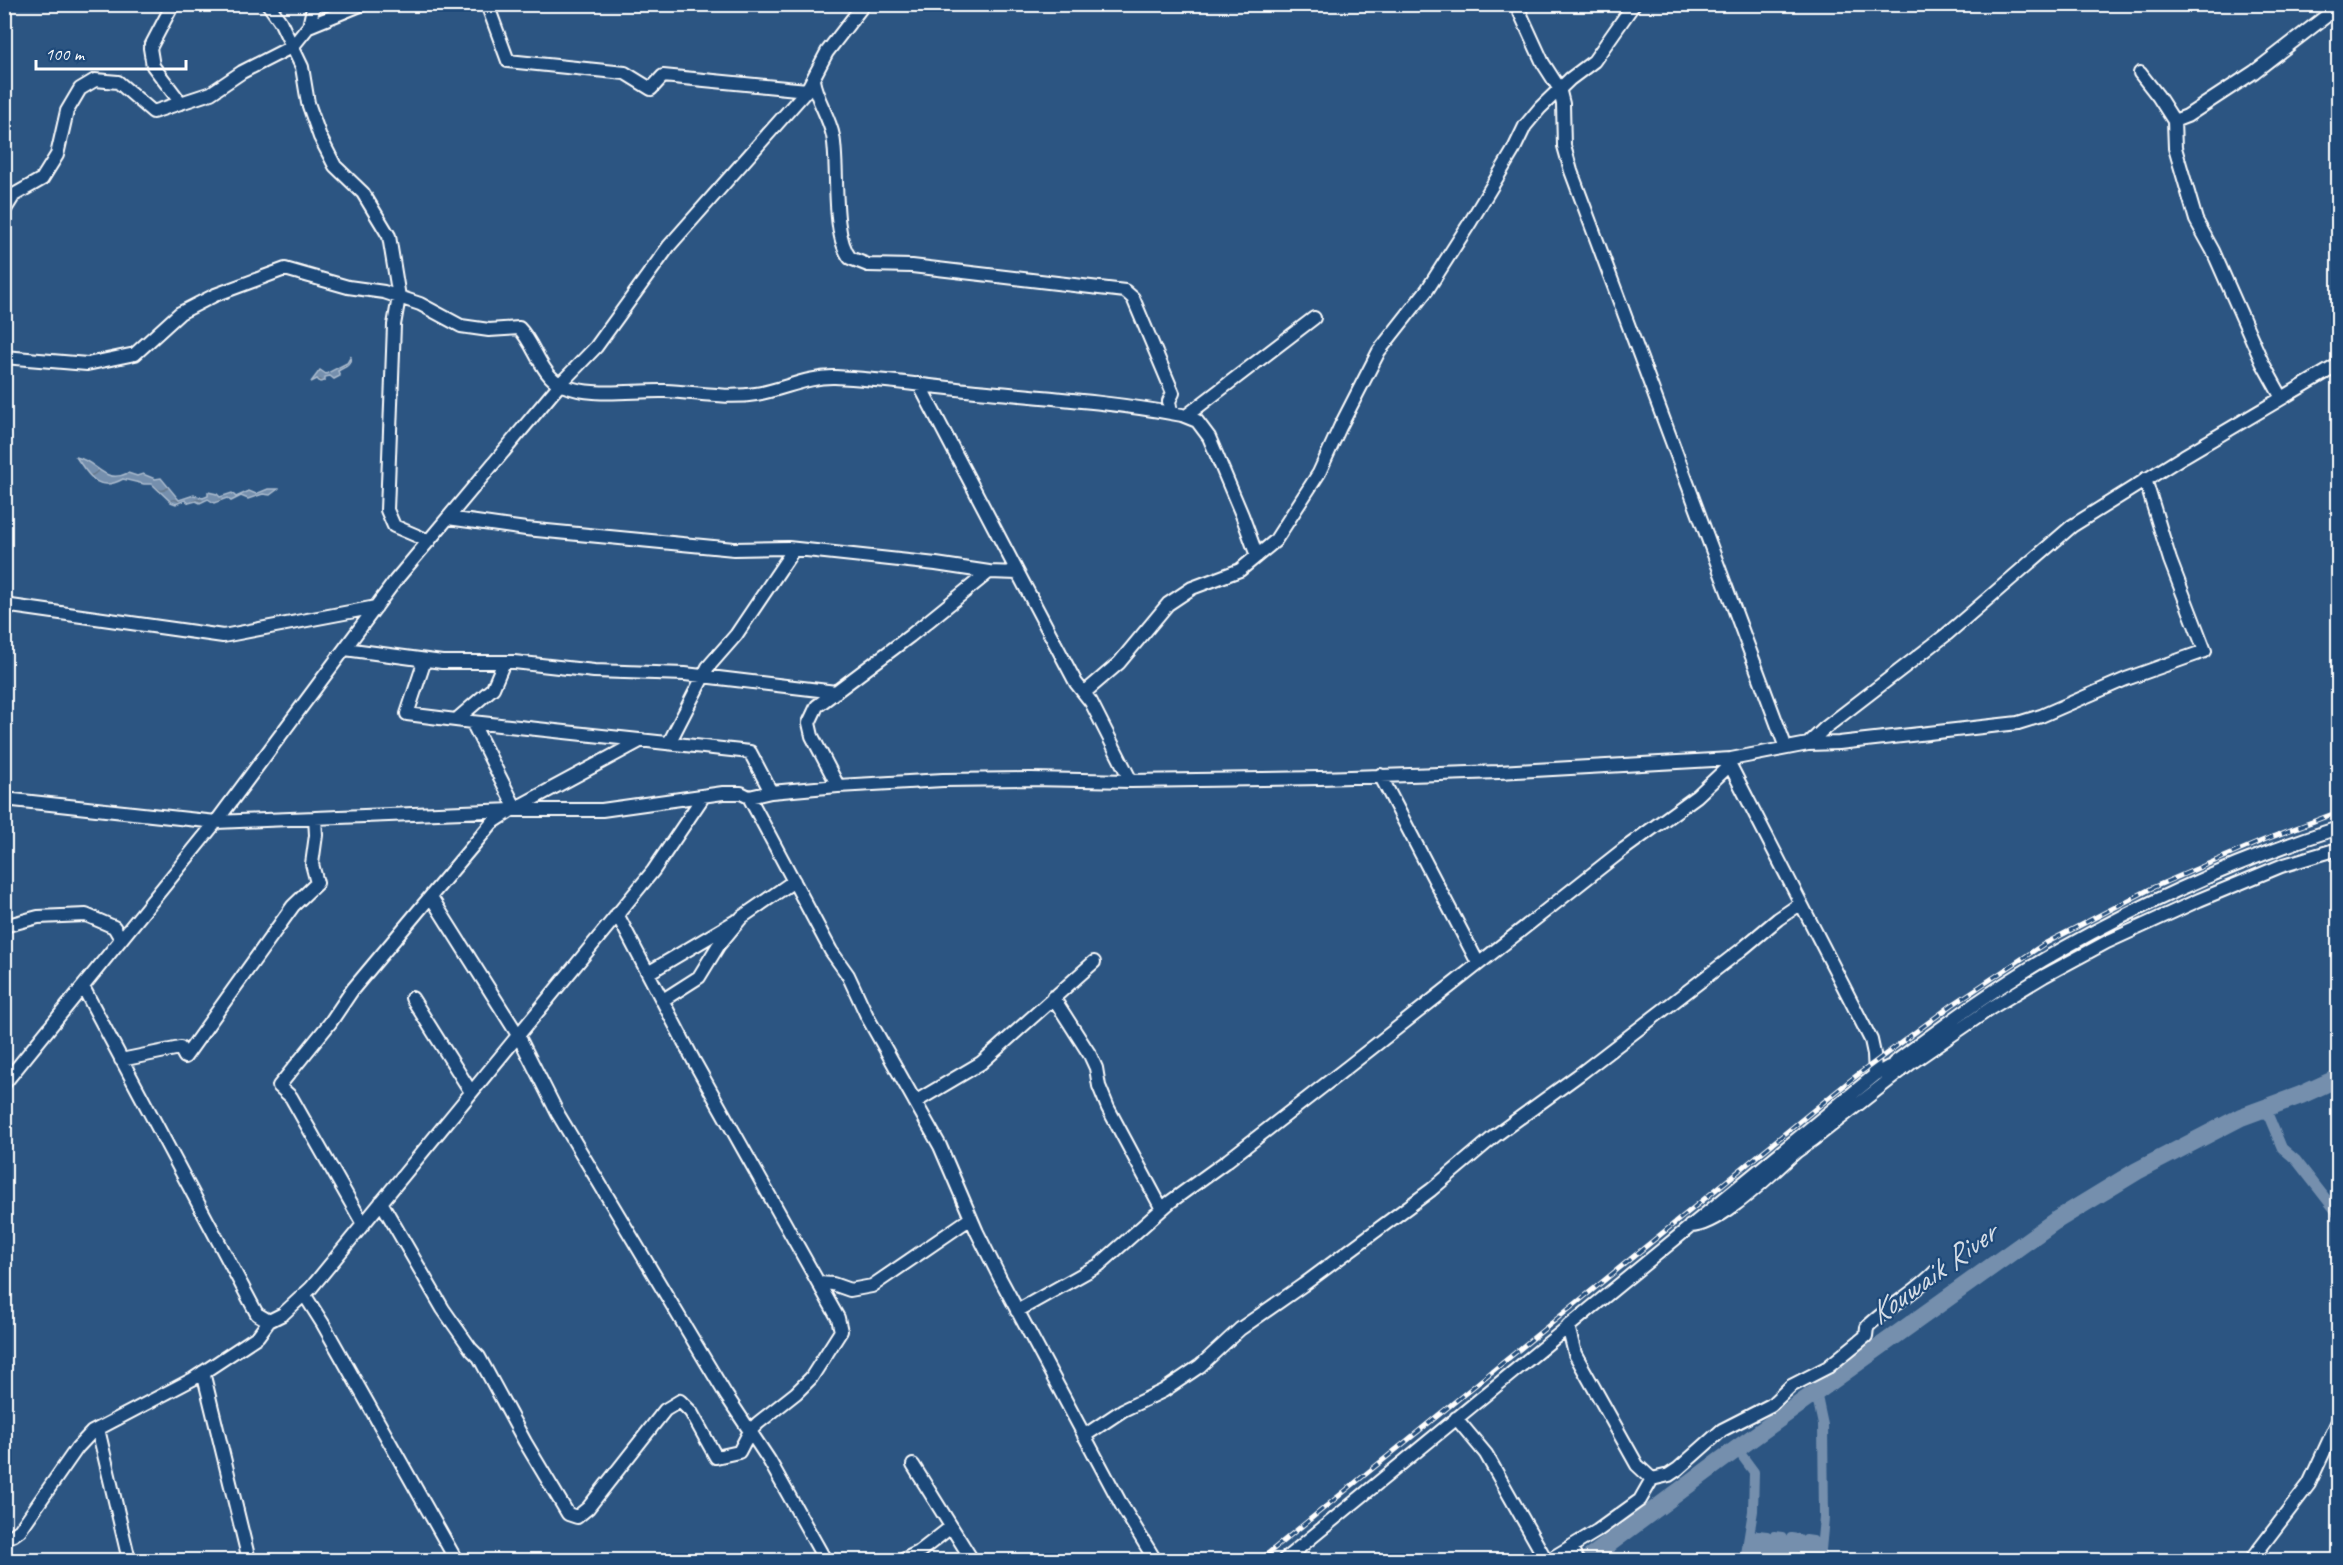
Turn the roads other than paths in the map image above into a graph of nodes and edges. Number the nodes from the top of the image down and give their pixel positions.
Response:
1 (173, 4) edge
2 (268, 4) edge
3 (314, 4) edge
4 (363, 4) edge
5 (487, 4) edge
6 (864, 4) edge
7 (1634, 4) edge
8 (1514, 5) edge
9 (2338, 7) edge
10 (309, 26) junction
11 (293, 46) junction
12 (2140, 73) dead end
13 (810, 85) junction
14 (1560, 88) junction
15 (181, 103) junction
16 (2174, 121) junction
17 (4, 211) edge
18 (399, 297) junction
19 (1314, 318) dead end
20 (4, 357) edge
21 (2338, 365) edge
22 (560, 384) junction
23 (920, 384) junction
24 (2282, 398) junction
25 (1171, 413) junction
26 (1186, 416) junction
27 (2145, 479) junction
28 (448, 518) junction
29 (429, 541) junction
30 (794, 549) junction
31 (1257, 556) junction
32 (988, 572) junction
33 (1018, 573) junction
34 (4, 605) edge
35 (376, 607) junction
36 (345, 649) junction
37 (418, 659) junction
38 (504, 662) junction
39 (703, 677) junction
40 (836, 692) junction
41 (1084, 693) junction
42 (456, 720) junction
43 (1836, 720) junction
44 (472, 722) junction
45 (642, 740) junction
46 (1848, 742) junction
47 (669, 743) junction
48 (1808, 744) junction
49 (1786, 748) junction
50 (1730, 762) junction
51 (1380, 775) junction
52 (1131, 781) junction
53 (838, 786) junction
54 (771, 792) junction
55 (703, 797) junction
56 (749, 798) junction
57 (4, 799) edge
58 (512, 810) junction
59 (315, 818) junction
60 (216, 822) junction
61 (2338, 828) edge
62 (2338, 849) edge
63 (794, 881) junction
64 (431, 897) junction
65 (1800, 903) junction
66 (617, 914) junction
67 (742, 917) junction
68 (4, 926) edge
69 (121, 939) junction
70 (1094, 962) dead end
71 (1478, 963) junction
72 (648, 973) junction
73 (83, 987) junction
74 (412, 998) dead end
75 (1053, 998) junction
76 (663, 1000) junction
77 (519, 1035) junction
78 (122, 1060) junction
79 (1914, 1061) junction
80 (4, 1065) edge
81 (19, 1066) junction
82 (1889, 1067) junction
83 (1875, 1075) junction
84 (4, 1084) edge
85 (471, 1092) junction
86 (915, 1102) junction
87 (1797, 1151) junction
88 (1780, 1152) junction
89 (381, 1202) junction
90 (1162, 1209) junction
91 (971, 1218) junction
92 (363, 1224) junction
93 (1689, 1226) junction
94 (1936, 1271) dead end
95 (819, 1283) junction
96 (304, 1294) junction
97 (1017, 1311) junction
98 (269, 1321) junction
99 (1568, 1326) junction
100 (203, 1372) junction
101 (1456, 1418) junction
102 (2338, 1421) edge
103 (98, 1429) junction
104 (750, 1431) junction
105 (1084, 1436) junction
106 (913, 1465) dead end
107 (1652, 1479) junction
108 (951, 1527) junction
109 (4, 1538) edge
110 (1571, 1547) junction
111 (129, 1560) edge
112 (249, 1560) edge
113 (456, 1560) edge
114 (825, 1560) edge
115 (903, 1560) edge
116 (972, 1560) edge
117 (1155, 1560) edge
118 (1284, 1560) edge
119 (1547, 1560) edge
120 (1577, 1560) edge
121 (2251, 1560) edge

1 - 15 street
2 - 11 street
3 - 10 street
4 - 10 street
5 - 13 street
6 - 13 street
7 - 14 street
8 - 14 street
9 - 16 street
10 - 11 street
11 - 15 street
11 - 18 street
12 - 16 street
13 - 22 street
13 - 25 street
14 - 31 street
14 - 49 street
15 - 17 street
16 - 24 street
18 - 20 street
18 - 22 street
18 - 29 street
19 - 26 street
21 - 24 street
22 - 23 street
22 - 28 street
23 - 25 street
23 - 33 street
24 - 27 street
25 - 26 street
26 - 31 street
27 - 43 street
27 - 46 street
28 - 29 street
28 - 30 street
29 - 35 street
30 - 32 street
30 - 39 street
31 - 41 street
32 - 33 street
32 - 40 street
33 - 41 street
34 - 35 street
35 - 36 street
36 - 37 street
36 - 60 street
37 - 38 street
37 - 42 street
38 - 39 street
38 - 42 street
39 - 40 street
39 - 47 street
40 - 53 street
41 - 52 street
42 - 44 street
43 - 46 street
43 - 48 street
44 - 45 street
44 - 58 street
45 - 47 street
45 - 58 street
46 - 48 street
47 - 54 street
48 - 49 street
49 - 50 street
50 - 51 street
50 - 65 street
50 - 71 street
51 - 52 street
51 - 71 street
52 - 53 street
53 - 54 street
54 - 56 street
55 - 56 street
55 - 58 street
55 - 66 street
56 - 63 street
57 - 60 street
58 - 59 street
58 - 64 street
59 - 60 street
59 - 78 street
60 - 69 street
61 - 82 street
62 - 79 street
63 - 67 street
63 - 86 street
64 - 77 street
64 - 92 street
65 - 83 street
65 - 105 street
66 - 72 street
66 - 77 street
67 - 72 street
67 - 76 street
68 - 69 street
69 - 73 street
70 - 75 street
71 - 90 street
72 - 76 street
73 - 78 street
73 - 81 street
74 - 85 street
75 - 86 street
75 - 90 street
76 - 95 street
77 - 85 street
77 - 104 street
78 - 98 street
79 - 82 street
79 - 87 street
80 - 81 street
81 - 84 street
82 - 83 street
83 - 88 street
85 - 89 street
86 - 91 street
87 - 88 street
87 - 93 street
88 - 93 street
89 - 92 street
89 - 104 street
90 - 97 street
91 - 95 street
91 - 97 street
92 - 96 street
93 - 99 street
94 - 107 street
95 - 104 street
96 - 98 street
96 - 113 street
97 - 105 street
98 - 100 street
99 - 101 street
99 - 107 street
100 - 103 street
100 - 112 street
101 - 118 street
101 - 119 street
102 - 121 street
103 - 109 street
103 - 111 street
104 - 114 street
105 - 117 street
106 - 108 street
107 - 110 street
108 - 115 street
108 - 116 street
110 - 119 street
110 - 120 street

